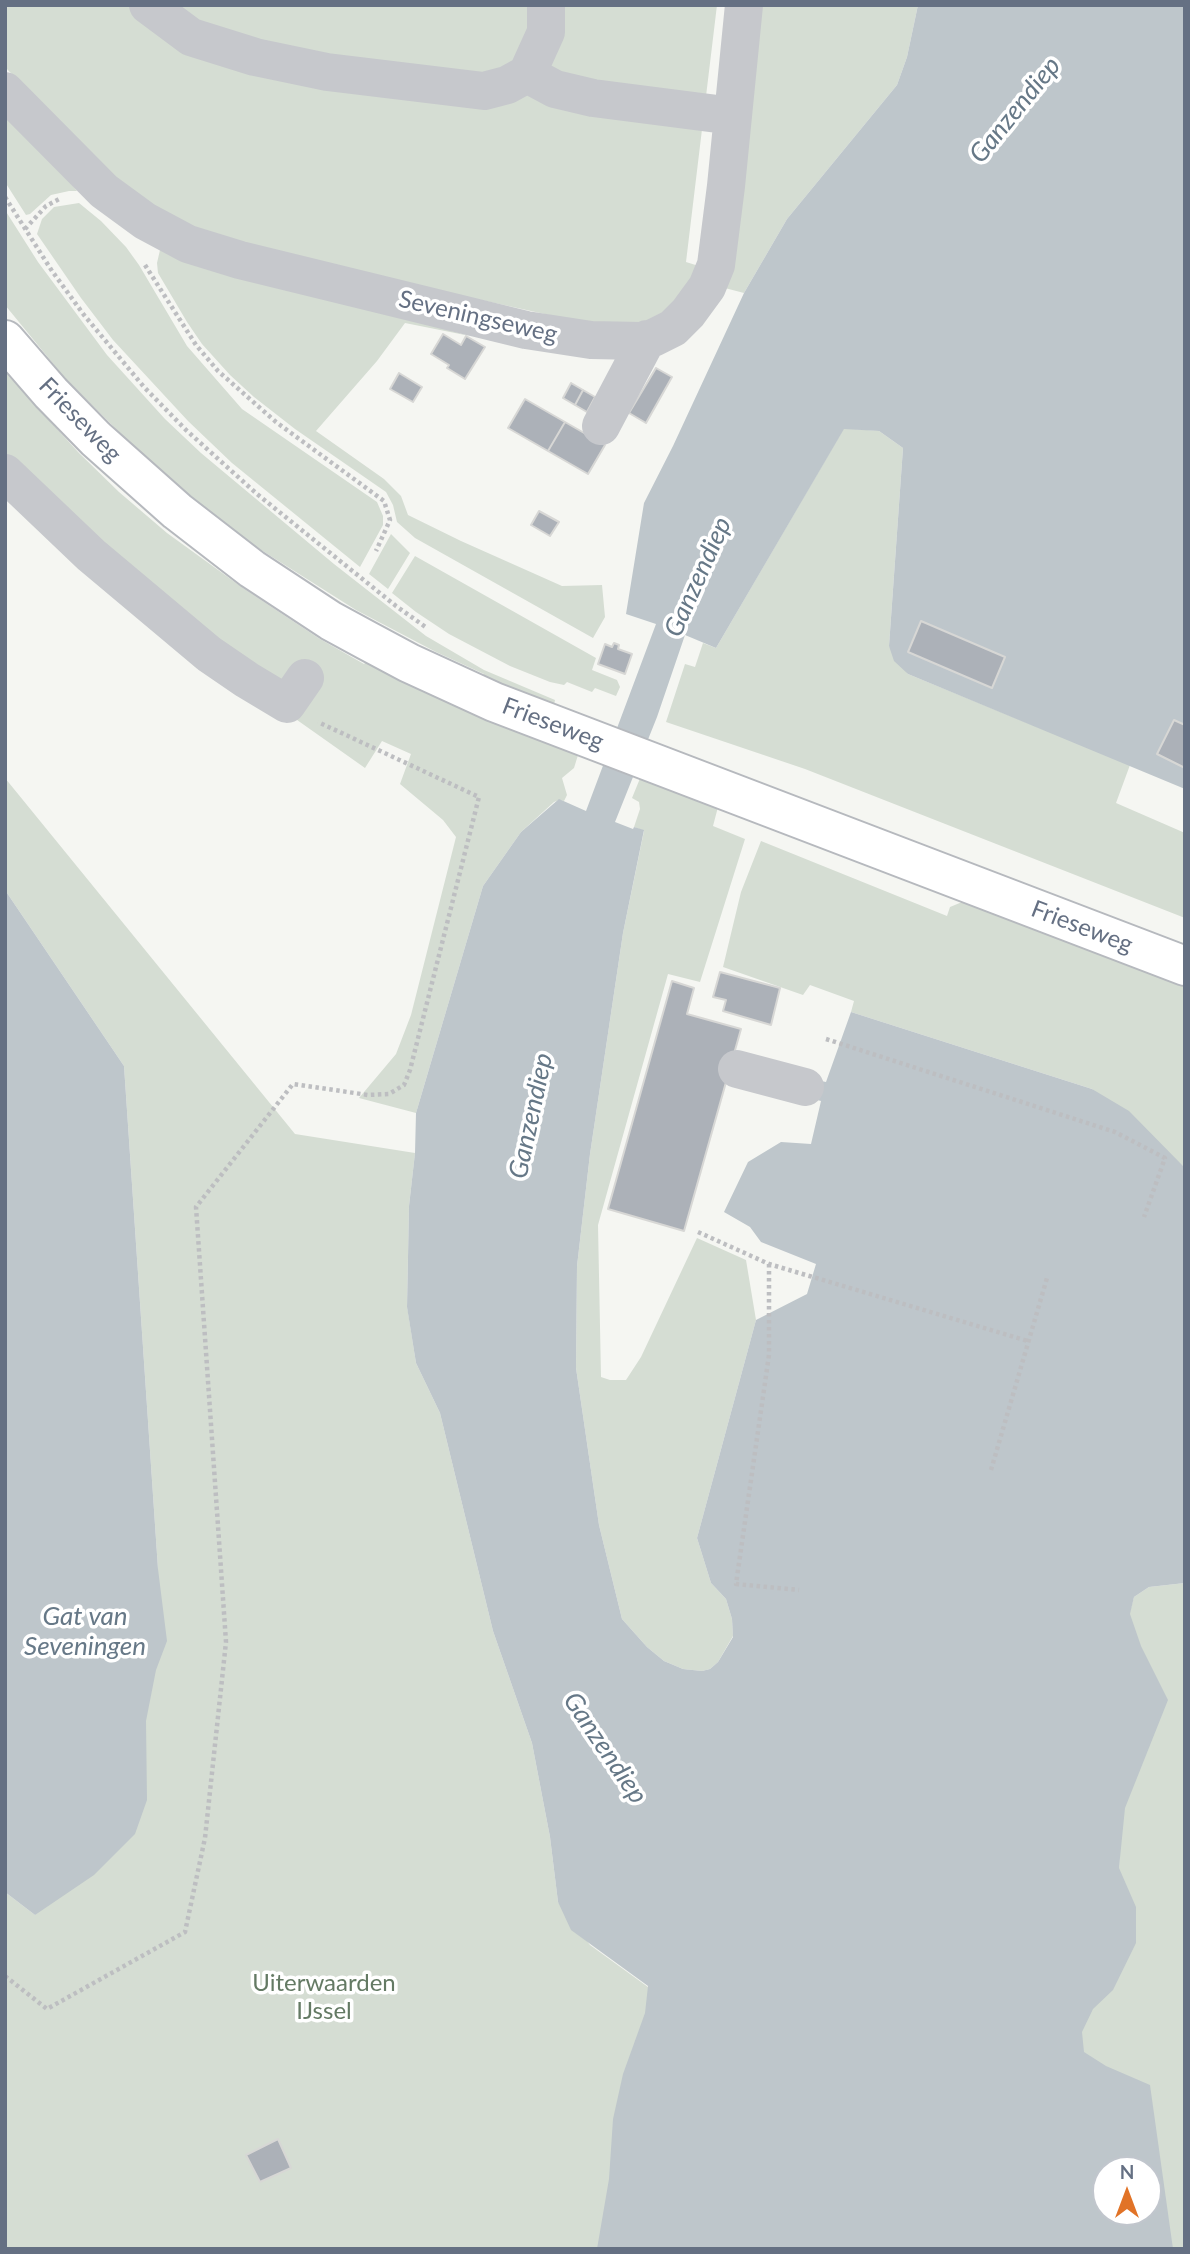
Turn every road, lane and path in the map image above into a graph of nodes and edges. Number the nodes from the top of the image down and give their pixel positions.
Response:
1 (148, 5) edge
2 (546, 5) edge
3 (744, 5) edge
4 (527, 74) junction
5 (5, 91) edge
6 (733, 116) junction
7 (5, 197) edge
8 (65, 198) dead end
9 (25, 229) junction
10 (140, 257) dead end
11 (647, 339) junction
12 (5, 340) edge
13 (601, 426) dead end
14 (5, 473) edge
15 (376, 551) dead end
16 (434, 633) dead end
17 (296, 691) joint
18 (1185, 967) edge
19 (826, 1039) dead end
20 (737, 1069) dead end
21 (805, 1087) dead end
22 (1144, 1217) dead end
23 (698, 1232) dead end
24 (769, 1264) junction
25 (1047, 1278) dead end
26 (1028, 1341) junction
27 (991, 1470) dead end
28 (799, 1590) dead end
29 (5, 1976) edge

1 - 4 street
2 - 4 street
3 - 6 street, Seveningseweg
4 - 6 street
5 - 11 street, Seveningseweg
6 - 11 street, Seveningseweg
7 - 9 path
8 - 9 path
9 - 16 path
10 - 15 path
11 - 13 street
12 - 18 main road, Frieseweg
14 - 17 street
17 - 29 path
19 - 22 path
20 - 21 street
23 - 24 path
24 - 26 path
24 - 28 path
25 - 26 path
26 - 27 path

